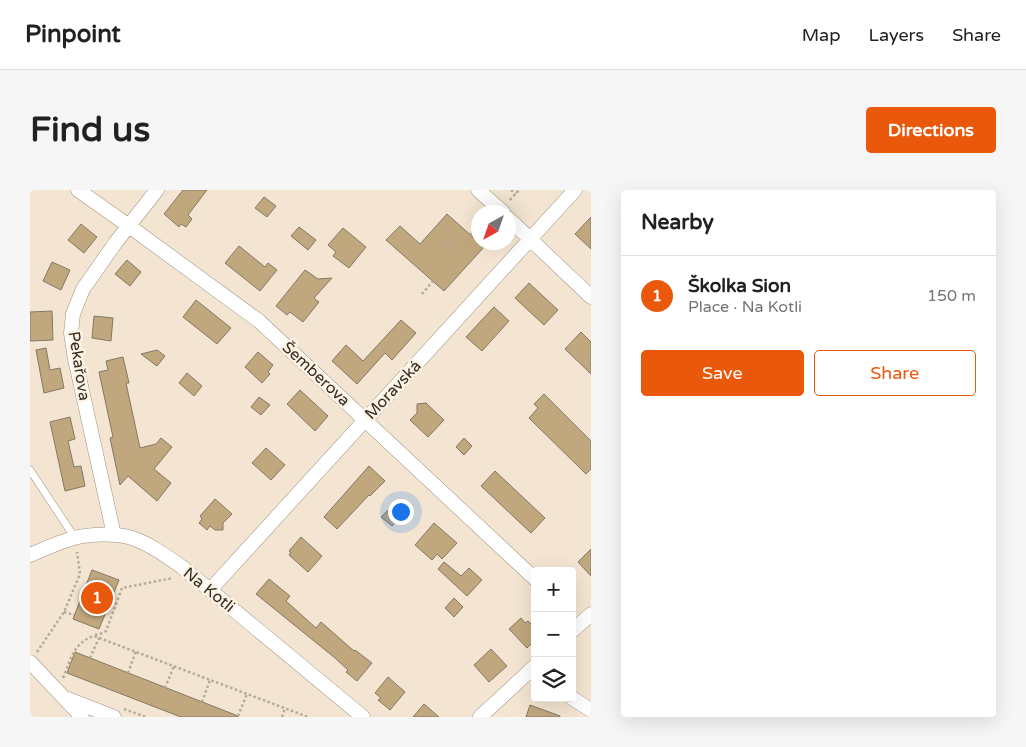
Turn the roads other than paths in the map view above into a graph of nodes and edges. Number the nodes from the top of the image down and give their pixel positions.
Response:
1 (78, 190) edge
2 (157, 190) edge
3 (478, 190) edge
4 (575, 190) edge
5 (495, 205) edge
6 (516, 225) edge
7 (129, 226) junction
8 (531, 239) junction
9 (591, 297) edge
10 (365, 420) junction
11 (30, 470) edge
12 (114, 535) junction
13 (75, 538) junction
14 (30, 555) edge
15 (531, 575) edge
16 (210, 590) junction
17 (30, 662) edge
18 (531, 670) edge
19 (65, 698) junction
20 (576, 701) edge
21 (591, 710) edge
22 (82, 717) edge
23 (114, 717) edge
24 (363, 717) edge
25 (480, 717) edge

1 - 7 street, Šemberova
2 - 7 street, Pekařova
3 - 5 street
4 - 8 street, Moravská
6 - 8 street
7 - 10 street, Šemberova
7 - 12 street, Pekařova
8 - 9 street
8 - 10 street, Moravská
10 - 15 street, Šemberova
10 - 16 street, Moravská
11 - 13 lane
12 - 13 street, Na Kotli
12 - 16 street, Na Kotli
13 - 14 street, Na Kotli
16 - 24 street, Na Kotli
17 - 19 street
18 - 25 street
19 - 22 street
19 - 23 street
20 - 21 street

